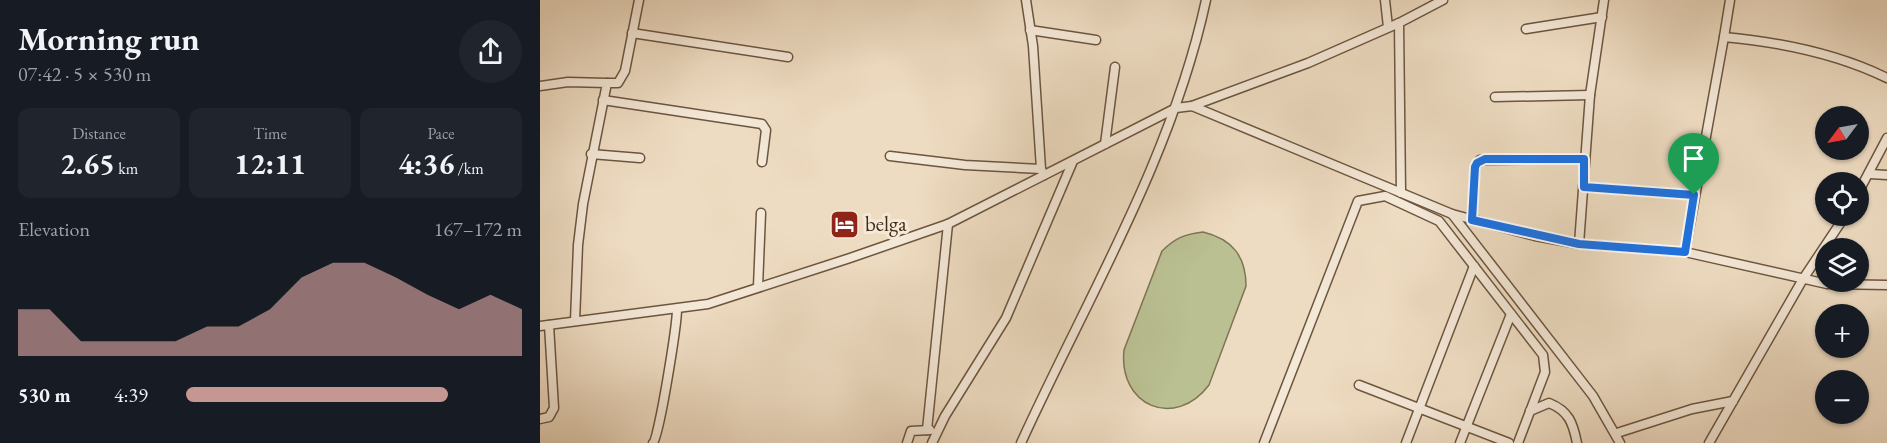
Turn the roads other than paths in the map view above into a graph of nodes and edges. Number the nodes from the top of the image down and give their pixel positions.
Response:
1 (639, 0) edge
2 (1026, 0) edge
3 (1206, 0) edge
4 (1385, 0) edge
5 (1443, 0) edge
6 (1604, 0) edge
7 (1730, 0) edge
8 (1602, 17) junction
9 (1399, 23) junction
10 (1388, 27) junction
11 (1526, 29) dead end
12 (1030, 30) junction
13 (632, 33) junction
14 (1724, 37) junction
15 (1096, 40) dead end
16 (788, 57) dead end
17 (1115, 67) dead end
18 (1887, 78) edge
19 (607, 83) junction
20 (540, 86) edge
21 (1590, 95) junction
22 (1495, 97) dead end
23 (603, 100) junction
24 (1192, 106) junction
25 (1176, 108) junction
26 (1887, 138) edge
27 (1105, 144) junction
28 (591, 154) junction
29 (890, 156) dead end
30 (640, 158) dead end
31 (1584, 159) junction
32 (1073, 161) junction
33 (762, 162) dead end
34 (1042, 172) junction
35 (1870, 174) joint
36 (1887, 175) edge
37 (1584, 187) junction
38 (1401, 193) junction
39 (1694, 195) junction
40 (761, 213) dead end
41 (1452, 214) junction
42 (1472, 220) junction
43 (948, 224) junction
44 (1838, 226) edge
45 (1579, 244) junction
46 (1685, 252) junction
47 (1474, 266) junction
48 (1803, 279) junction
49 (1887, 285) edge
50 (758, 287) junction
51 (678, 309) junction
52 (1511, 314) junction
53 (575, 321) junction
54 (544, 325) edge
55 (1541, 383) junction
56 (1359, 386) dead end
57 (1733, 401) junction
58 (1549, 403) junction
59 (1419, 408) junction
60 (1530, 411) junction
61 (540, 418) edge
62 (1466, 426) junction
63 (927, 430) junction
64 (937, 430) junction
65 (1617, 433) junction
66 (653, 443) edge
67 (907, 443) edge
68 (932, 443) edge
69 (1021, 443) edge
70 (1264, 443) edge
71 (1406, 443) edge
72 (1460, 443) edge
73 (1509, 443) edge
74 (1518, 443) edge
75 (1577, 443) edge
76 (1620, 443) edge
77 (1708, 443) edge

1 - 13 street
2 - 12 street
3 - 25 street
4 - 10 street
5 - 9 street
6 - 8 street
7 - 14 street
8 - 11 street
8 - 21 street
9 - 10 street
9 - 38 street
10 - 24 street
12 - 15 street
12 - 34 street
13 - 16 street
13 - 19 street
14 - 18 street
14 - 39 street
17 - 27 street
19 - 20 street
19 - 23 street
21 - 22 street
21 - 31 street
23 - 28 street
23 - 33 street
24 - 25 street
24 - 38 street
25 - 27 street
25 - 69 street
26 - 35 street
27 - 32 street
28 - 30 street
28 - 53 street
29 - 34 street
31 - 37 street
31 - 42 street
32 - 34 street
32 - 64 street
34 - 43 street
35 - 36 street
37 - 39 street
37 - 45 street
38 - 41 street
39 - 46 street
40 - 50 street
41 - 42 street
41 - 65 street
42 - 45 street
43 - 50 street
43 - 63 street
44 - 48 street
45 - 46 street
46 - 48 street
47 - 52 street
47 - 59 street
47 - 70 street
48 - 49 street
48 - 57 street
50 - 51 street
51 - 53 street
51 - 66 street
52 - 55 street
52 - 62 street
53 - 54 street
54 - 61 street
55 - 58 street
55 - 60 street
56 - 59 street
57 - 65 street
57 - 77 street
58 - 60 street
58 - 75 street
59 - 62 street
59 - 71 street
60 - 74 street
62 - 72 street
62 - 73 street
63 - 64 street
63 - 67 street
64 - 68 street
65 - 76 street

